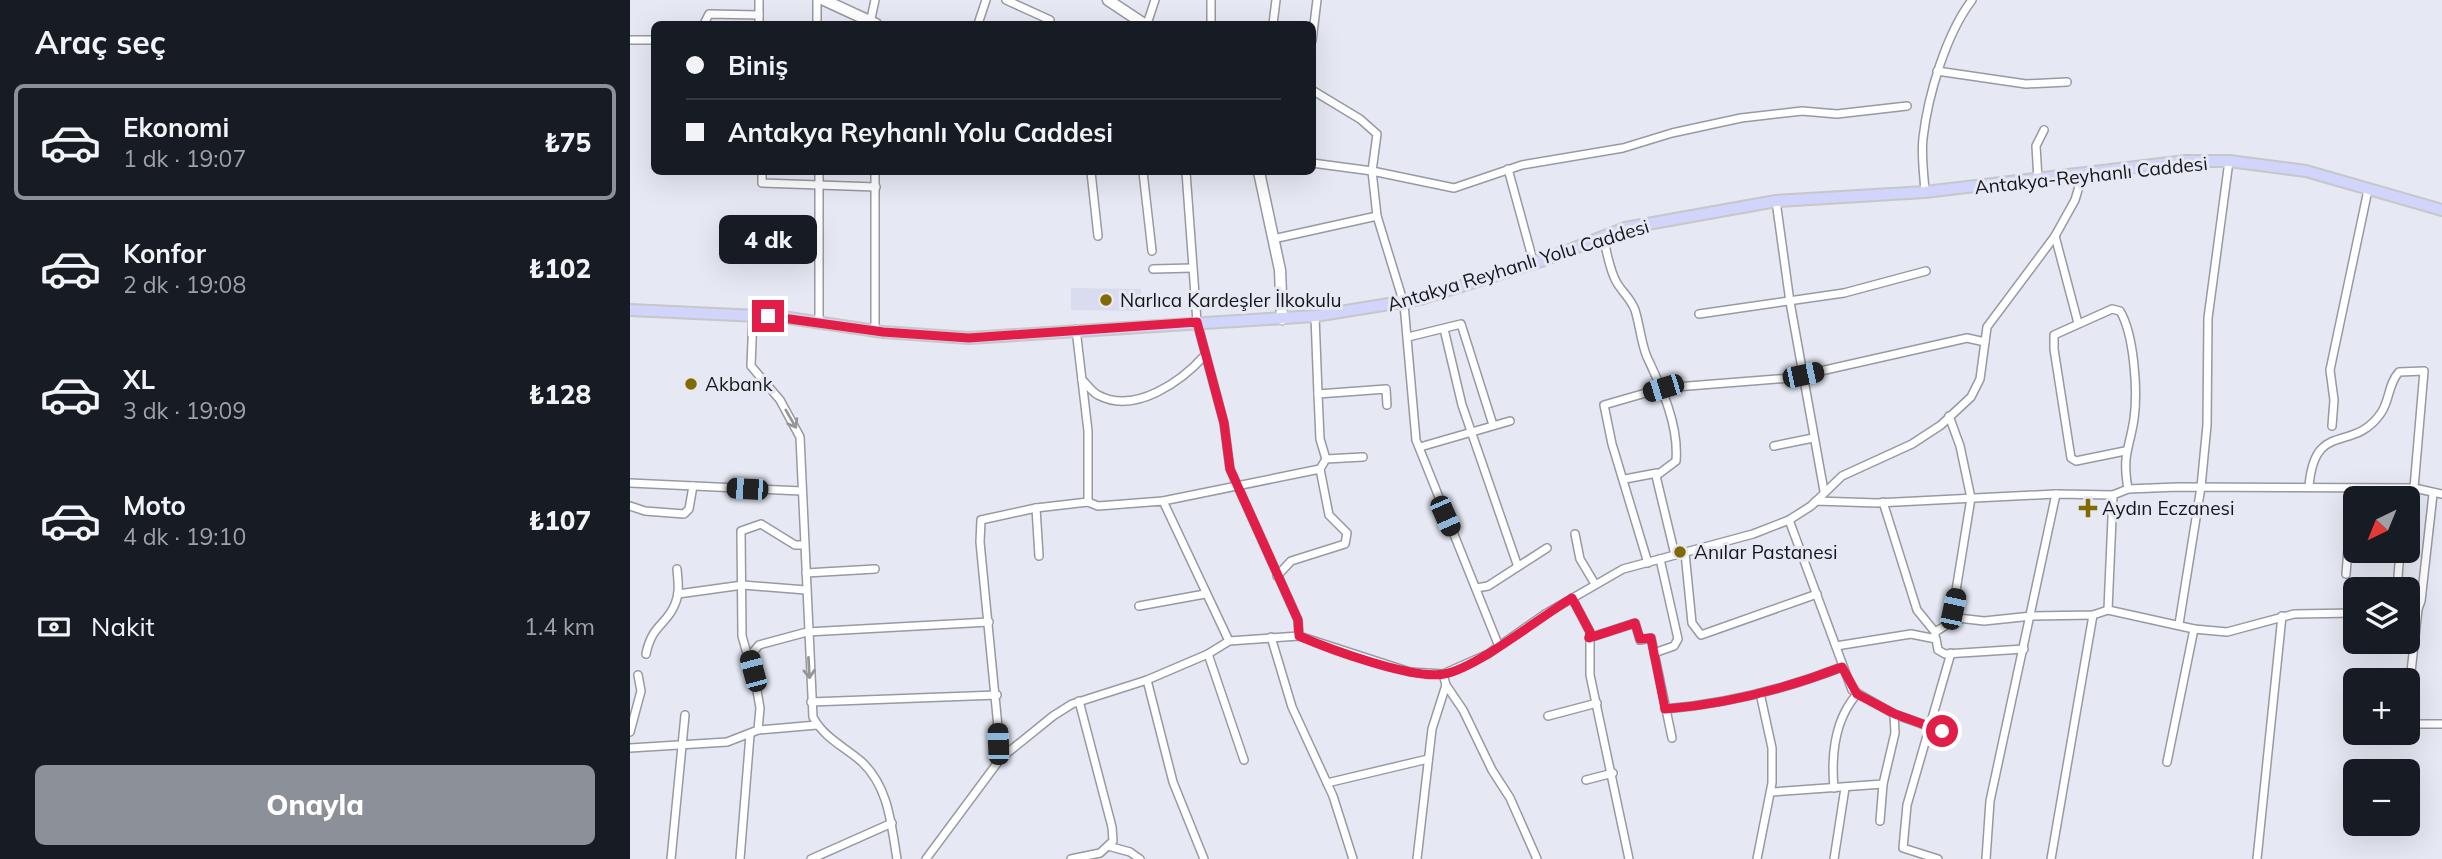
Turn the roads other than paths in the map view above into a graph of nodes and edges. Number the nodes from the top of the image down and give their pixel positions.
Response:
1 (759, 0) edge
2 (817, 0) edge
3 (824, 0) edge
4 (875, 0) edge
5 (986, 0) edge
6 (1006, 0) edge
7 (1108, 0) edge
8 (1155, 0) edge
9 (1212, 0) edge
10 (1276, 0) edge
11 (1317, 0) edge
12 (1972, 0) edge
13 (759, 15) junction
14 (706, 21) edge
15 (759, 21) edge
16 (817, 21) edge
17 (866, 21) edge
18 (872, 21) edge
19 (979, 21) edge
20 (1050, 21) edge
21 (1141, 21) edge
22 (1147, 21) edge
23 (1211, 21) edge
24 (1273, 21) edge
25 (1314, 21) edge
26 (630, 40) edge
27 (651, 40) edge
28 (1937, 71) junction
29 (2067, 82) dead end
30 (1316, 92) edge
31 (1907, 106) dead end
32 (2045, 130) dead end
33 (2229, 161) junction
34 (1316, 164) edge
35 (1508, 169) junction
36 (1372, 171) junction
37 (2083, 173) junction
38 (762, 175) edge
39 (820, 175) edge
40 (875, 175) edge
41 (1091, 175) edge
42 (1143, 175) edge
43 (1186, 175) edge
44 (1260, 175) edge
45 (2038, 179) junction
46 (820, 187) junction
47 (876, 187) junction
48 (2368, 190) junction
49 (1925, 192) junction
50 (1776, 201) junction
51 (2442, 210) edge
52 (1377, 216) junction
53 (1098, 236) dead end
54 (2055, 236) junction
55 (1603, 237) junction
56 (1273, 239) junction
57 (1153, 251) dead end
58 (1534, 264) junction
59 (1192, 268) junction
60 (1153, 269) dead end
61 (1926, 271) dead end
62 (1790, 302) junction
63 (1404, 304) junction
64 (630, 310) edge
65 (1699, 314) dead end
66 (753, 316) junction
67 (1315, 317) junction
68 (1282, 318) junction
69 (1197, 322) junction
70 (819, 323) junction
71 (2078, 323) junction
72 (1076, 329) junction
73 (1444, 329) junction
74 (876, 331) junction
75 (1408, 337) junction
76 (1985, 342) junction
77 (1205, 355) junction
78 (1803, 376) junction
79 (1082, 379) junction
80 (1663, 388) junction
81 (1318, 394) junction
82 (1387, 405) dead end
83 (1949, 416) junction
84 (1510, 421) dead end
85 (1493, 425) junction
86 (2332, 426) dead end
87 (1472, 433) junction
88 (1813, 438) junction
89 (1774, 446) dead end
90 (1420, 447) junction
91 (2125, 451) junction
92 (1363, 457) dead end
93 (1326, 459) junction
94 (1320, 470) junction
95 (1657, 473) junction
96 (1625, 479) junction
97 (630, 483) edge
98 (1236, 485) junction
99 (693, 486) junction
100 (2309, 486) junction
101 (2410, 486) edge
102 (2202, 487) junction
103 (2343, 488) edge
104 (2128, 489) junction
105 (802, 491) junction
106 (1824, 491) junction
107 (2420, 491) edge
108 (2056, 494) junction
109 (2433, 494) junction
110 (2442, 494) edge
111 (2112, 495) junction
112 (1971, 498) junction
113 (1163, 501) junction
114 (1088, 502) junction
115 (1883, 502) junction
116 (630, 506) edge
117 (1811, 506) junction
118 (1036, 508) junction
119 (1789, 520) junction
120 (1575, 534) dead end
121 (804, 545) junction
122 (1547, 548) dead end
123 (1685, 553) junction
124 (1675, 555) junction
125 (1039, 556) dead end
126 (1660, 559) junction
127 (1648, 563) junction
128 (1517, 564) junction
129 (2347, 564) edge
130 (677, 569) dead end
131 (874, 569) dead end
132 (806, 573) junction
133 (2346, 574) dead end
134 (1277, 576) junction
135 (1595, 584) junction
136 (743, 585) junction
137 (1476, 588) junction
138 (806, 590) junction
139 (678, 594) junction
140 (1205, 594) junction
141 (1817, 594) junction
142 (1572, 598) junction
143 (2420, 600) edge
144 (1139, 606) dead end
145 (2108, 610) junction
146 (2343, 613) edge
147 (2093, 615) junction
148 (2032, 616) junction
149 (2282, 616) junction
150 (1958, 618) junction
151 (989, 622) junction
152 (2179, 624) junction
153 (2194, 629) junction
154 (807, 632) junction
155 (1299, 636) junction
156 (1936, 636) junction
157 (1271, 637) junction
158 (1589, 638) junction
159 (1229, 641) junction
160 (1498, 644) junction
161 (1836, 646) junction
162 (2024, 649) junction
163 (1654, 653) junction
164 (1951, 653) junction
165 (646, 654) dead end
166 (1208, 654) junction
167 (2413, 654) edge
168 (749, 657) junction
169 (1842, 667) junction
170 (1443, 674) junction
171 (638, 675) dead end
172 (1147, 680) junction
173 (1446, 685) junction
174 (1760, 693) junction
175 (1857, 694) junction
176 (997, 695) junction
177 (1079, 701) junction
178 (811, 702) junction
179 (1597, 703) junction
180 (1665, 709) junction
181 (1895, 714) junction
182 (685, 715) dead end
183 (1548, 716) dead end
184 (2442, 724) edge
185 (817, 725) junction
186 (1928, 726) junction
187 (758, 730) junction
188 (630, 732) edge
189 (750, 735) junction
190 (1955, 736) dead end
191 (1672, 738) dead end
192 (682, 744) junction
193 (630, 748) edge
194 (1001, 758) junction
195 (1428, 759) junction
196 (1244, 760) dead end
197 (2167, 762) dead end
198 (1613, 773) junction
199 (1586, 780) dead end
200 (1327, 783) junction
201 (1883, 784) junction
202 (1834, 788) junction
203 (1845, 788) junction
204 (1772, 792) junction
205 (1880, 821) dead end
206 (892, 823) junction
207 (1108, 846) junction
208 (1922, 857) edge
209 (671, 859) edge
210 (740, 859) edge
211 (811, 859) edge
212 (897, 859) edge
213 (926, 859) edge
214 (1071, 859) edge
215 (1140, 859) edge
216 (1204, 859) edge
217 (1353, 859) edge
218 (1417, 859) edge
219 (1536, 859) edge
220 (1629, 859) edge
221 (1757, 859) edge
222 (1834, 859) edge
223 (1938, 859) edge
224 (1986, 859) edge
225 (2051, 859) edge
226 (2257, 859) edge

1 - 13 street
2 - 16 street
3 - 17 main road
4 - 18 street
5 - 19 street
6 - 20 street
7 - 21 main road
8 - 22 street
9 - 23 street
10 - 24 street
11 - 25 street
12 - 28 street
13 - 14 street
13 - 15 street
26 - 27 street
28 - 29 street
28 - 49 street
30 - 36 street
31 - 35 street
32 - 45 street
33 - 37 main road, Antakya-Reyhanlı Caddesi
33 - 48 main road, Antakya-Reyhanlı Caddesi
33 - 102 street
34 - 36 street
35 - 36 street
35 - 58 street
36 - 52 street
37 - 45 main road, Antakya-Reyhanlı Caddesi
37 - 54 street
38 - 46 street
39 - 46 street
40 - 47 street
41 - 53 street
42 - 57 street
43 - 59 street
44 - 56 main road
45 - 49 main road, Antakya-Reyhanlı Caddesi
46 - 47 street
46 - 70 street
47 - 74 street
48 - 51 main road, Antakya-Reyhanlı Caddesi
48 - 86 street
49 - 50 main road, Antakya-Reyhanlı Caddesi
50 - 55 main road, Antakya Reyhanlı Yolu Caddesi
50 - 62 street
52 - 56 street
52 - 63 street
54 - 71 street
54 - 76 street
55 - 58 main road, Antakya Reyhanlı Yolu Caddesi
55 - 80 street
56 - 68 main road
58 - 63 main road, Antakya Reyhanlı Yolu Caddesi
59 - 60 street
59 - 69 street
61 - 62 street
62 - 65 street
62 - 78 street
63 - 67 main road, Antakya Reyhanlı Yolu Caddesi
63 - 75 street
64 - 66 main road, Antakya Reyhanlı Yolu Caddesi
66 - 70 main road, Antakya Reyhanlı Yolu Caddesi
66 -> 105 street
67 - 68 main road, Antakya Reyhanlı Yolu Caddesi
67 - 81 street
68 - 69 main road, Antakya Reyhanlı Yolu Caddesi
69 - 72 main road, Antakya Reyhanlı Yolu Caddesi
69 - 77 street
70 - 74 main road, Antakya Reyhanlı Yolu Caddesi
71 - 91 street
71 - 91 street
72 - 74 main road, Antakya Reyhanlı Yolu Caddesi
72 - 79 street
73 - 75 street
73 - 85 street
73 - 87 street
75 - 90 street
76 - 78 street
76 - 83 street
77 - 79 street
77 - 98 street
78 - 80 street
78 - 88 street
79 - 114 street
80 - 95 street
80 - 96 street
81 - 82 street
81 - 93 street
83 - 106 street
83 - 112 street
84 - 85 street
85 - 87 street
87 - 90 street
87 - 128 street
88 - 89 street
88 - 106 street
90 - 137 street
91 - 104 street
92 - 93 street
93 - 94 street
94 - 98 street
94 - 134 street
95 - 96 street
95 - 124 street
96 - 127 street
97 - 99 street
98 - 113 street
98 - 134 street
99 - 105 street
99 - 116 street
100 - 101 street
100 - 102 street
100 - 103 street
102 - 104 street
102 - 152 street
104 - 111 street
105 - 121 street
106 - 117 street
107 - 109 street
108 - 111 street
108 - 112 street
108 - 148 street
109 - 110 street
109 - 143 street
111 - 145 street
112 - 115 street
112 - 150 street
113 - 114 street
113 - 140 street
114 - 118 street
115 - 117 street
115 - 156 street
117 - 119 street
118 - 125 street
118 - 151 street
119 - 123 street
119 - 141 street
120 - 135 street
121 - 132 street
121 - 136 street
122 - 128 street
123 - 124 street
123 - 141 street
124 - 126 street
126 - 127 street
126 - 163 street
127 - 135 street
128 - 137 street
129 - 133 street
130 - 139 street
131 - 132 street
132 - 138 street
134 - 155 street
135 - 142 street
136 - 138 street
136 - 139 street
136 - 168 street
137 - 160 street
138 - 154 street
139 - 165 street
140 - 144 street
140 - 159 street
141 - 161 street
142 - 158 street
142 - 160 street
145 - 147 street
145 - 152 street
146 - 149 street
147 - 148 street
147 - 225 street
148 - 150 street
148 - 162 street
149 - 153 street
149 - 226 street
150 - 156 street
151 - 154 street
151 - 176 street
152 - 153 street
153 - 197 street
154 - 168 street
154 -> 178 street
155 - 157 street
155 - 170 street
156 - 161 street
156 - 164 street
157 - 159 street
157 - 200 street
158 - 163 street
158 - 179 street
159 - 166 street
160 - 170 street
161 - 169 street
162 - 164 street
162 - 224 street
163 - 180 street
164 - 186 street
166 - 172 street
166 - 196 street
167 - 184 street
168 - 187 street
169 - 174 street
169 - 175 street
170 - 173 street
171 - 188 street
172 - 177 street
172 - 216 street
173 - 195 street
173 - 219 street
174 - 180 street
174 - 204 street
175 - 181 street
175 - 202 street
176 - 178 street
176 - 194 street
177 - 194 street
177 - 207 street
178 - 185 street
179 - 183 street
179 - 198 street
180 - 191 street
181 - 186 street
181 - 201 street
182 - 192 street
185 - 187 street
185 - 206 street
186 - 190 street
186 - 208 street
187 - 189 street
189 - 192 street
189 - 210 street
192 - 193 street
192 - 209 street
194 - 213 street
195 - 200 street
195 - 218 street
198 - 199 street
198 - 220 street
200 - 217 street
201 - 203 street
201 - 205 street
202 - 203 street
202 - 204 street
203 - 222 street
204 - 221 street
206 - 211 street
206 - 212 street
207 - 214 street
207 - 215 street
208 - 223 street

